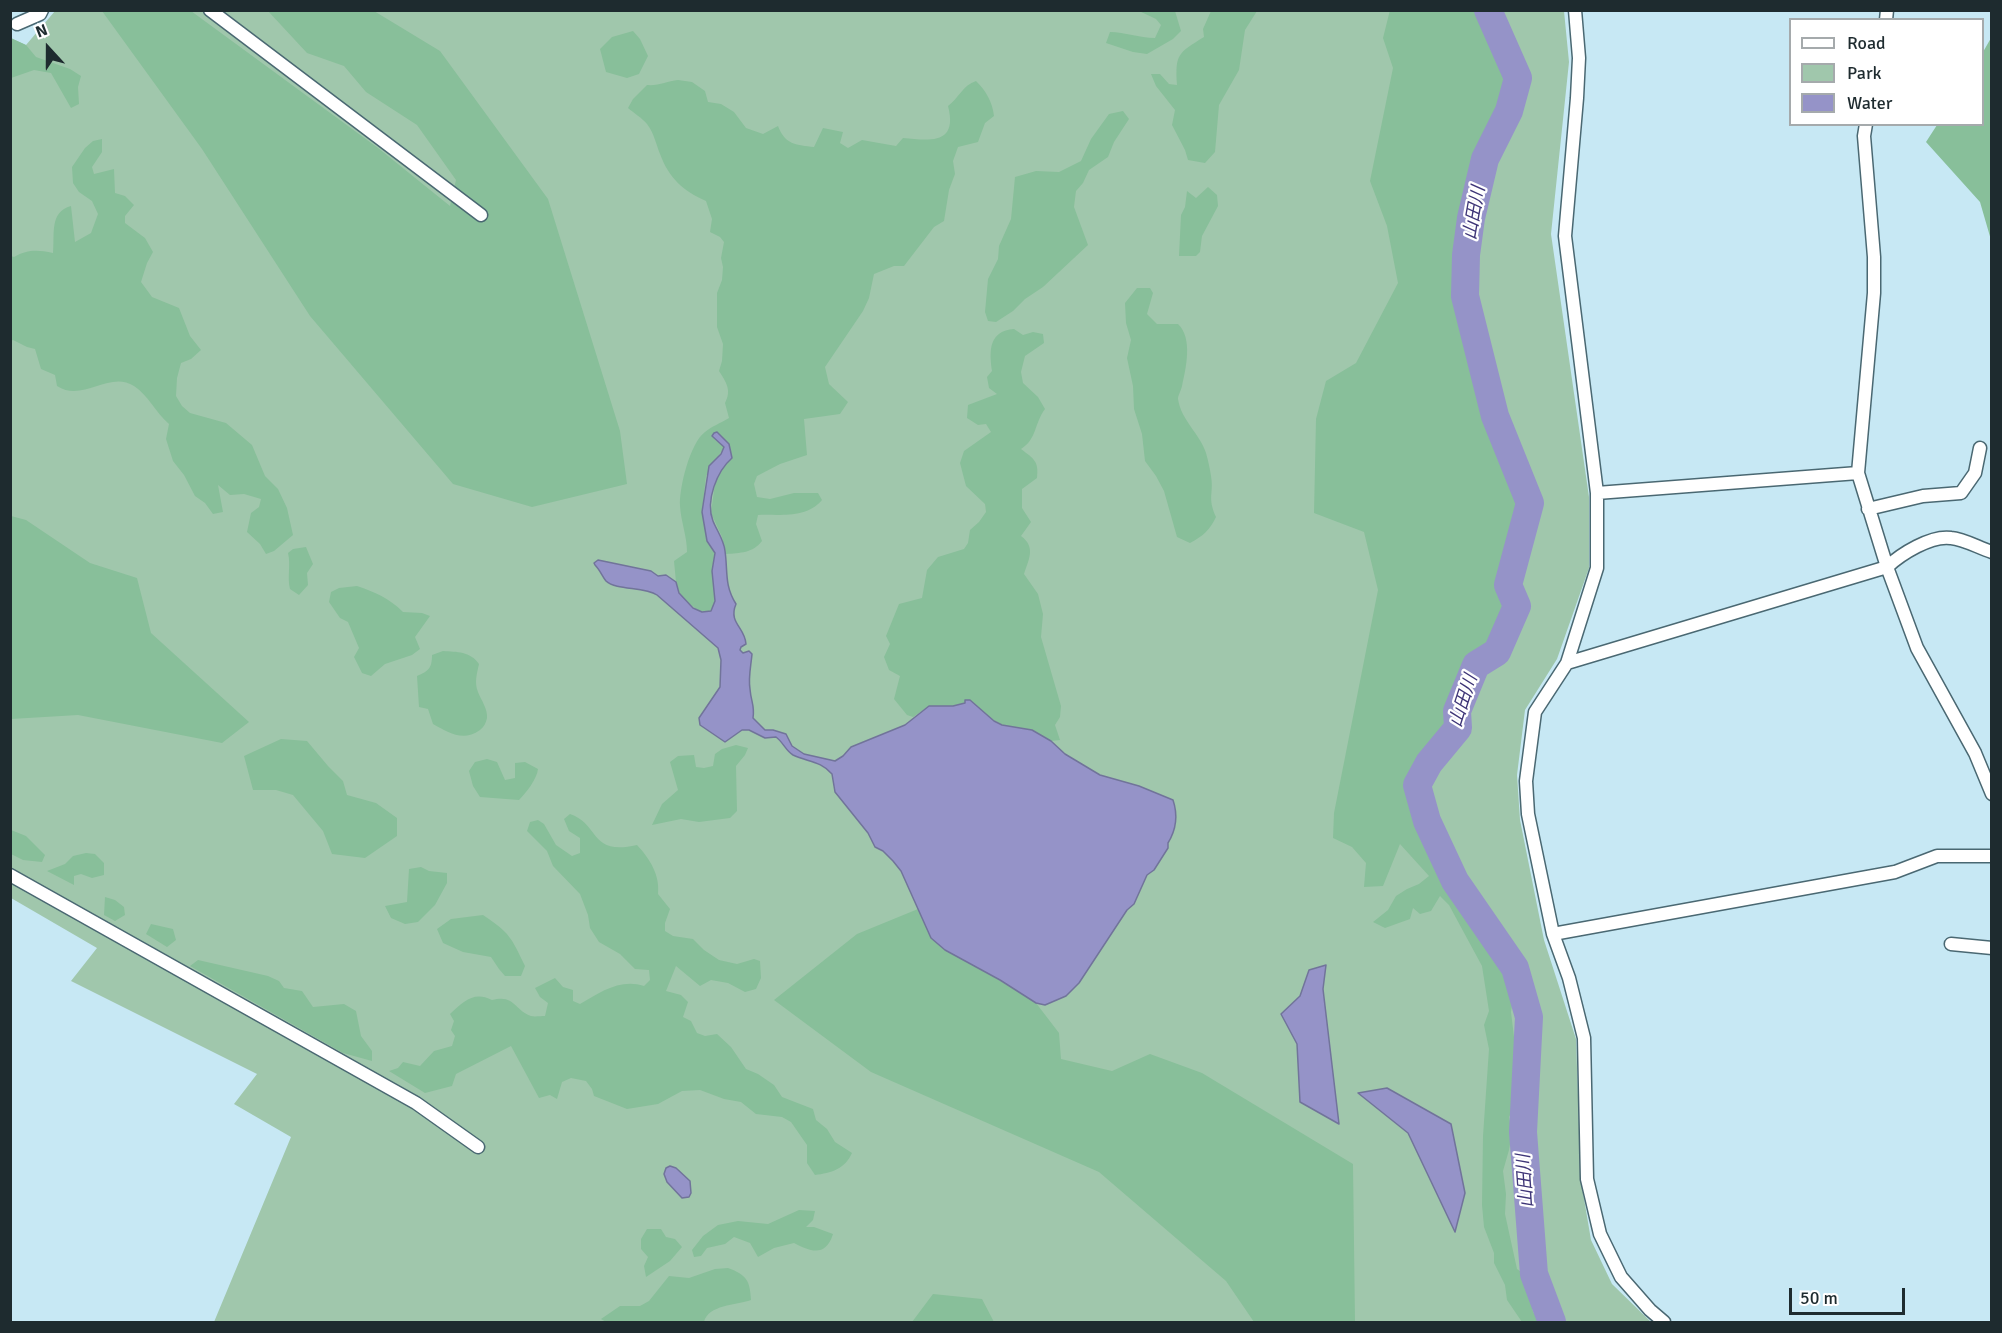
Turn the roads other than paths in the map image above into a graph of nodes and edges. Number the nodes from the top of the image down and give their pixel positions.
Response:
1 (42, 10) edge
2 (210, 10) edge
3 (1575, 10) edge
4 (17, 24) dead end
5 (1866, 126) edge
6 (481, 215) dead end
7 (1980, 448) dead end
8 (1858, 473) junction
9 (1597, 493) junction
10 (1868, 509) junction
11 (1992, 552) edge
12 (1887, 567) junction
13 (1567, 663) junction
14 (1992, 794) edge
15 (1992, 856) edge
16 (10, 874) edge
17 (1553, 934) junction
18 (1951, 944) dead end
19 (1992, 948) edge
20 (478, 1147) dead end
21 (1664, 1323) edge

1 - 4 street
2 - 6 street
3 - 9 street
5 - 8 street
7 - 10 street
8 - 9 street
8 - 10 street
9 - 13 street
10 - 12 street
11 - 12 street
12 - 13 street
12 - 14 street
13 - 17 street
15 - 17 street
16 - 20 street
17 - 21 street
18 - 19 street

